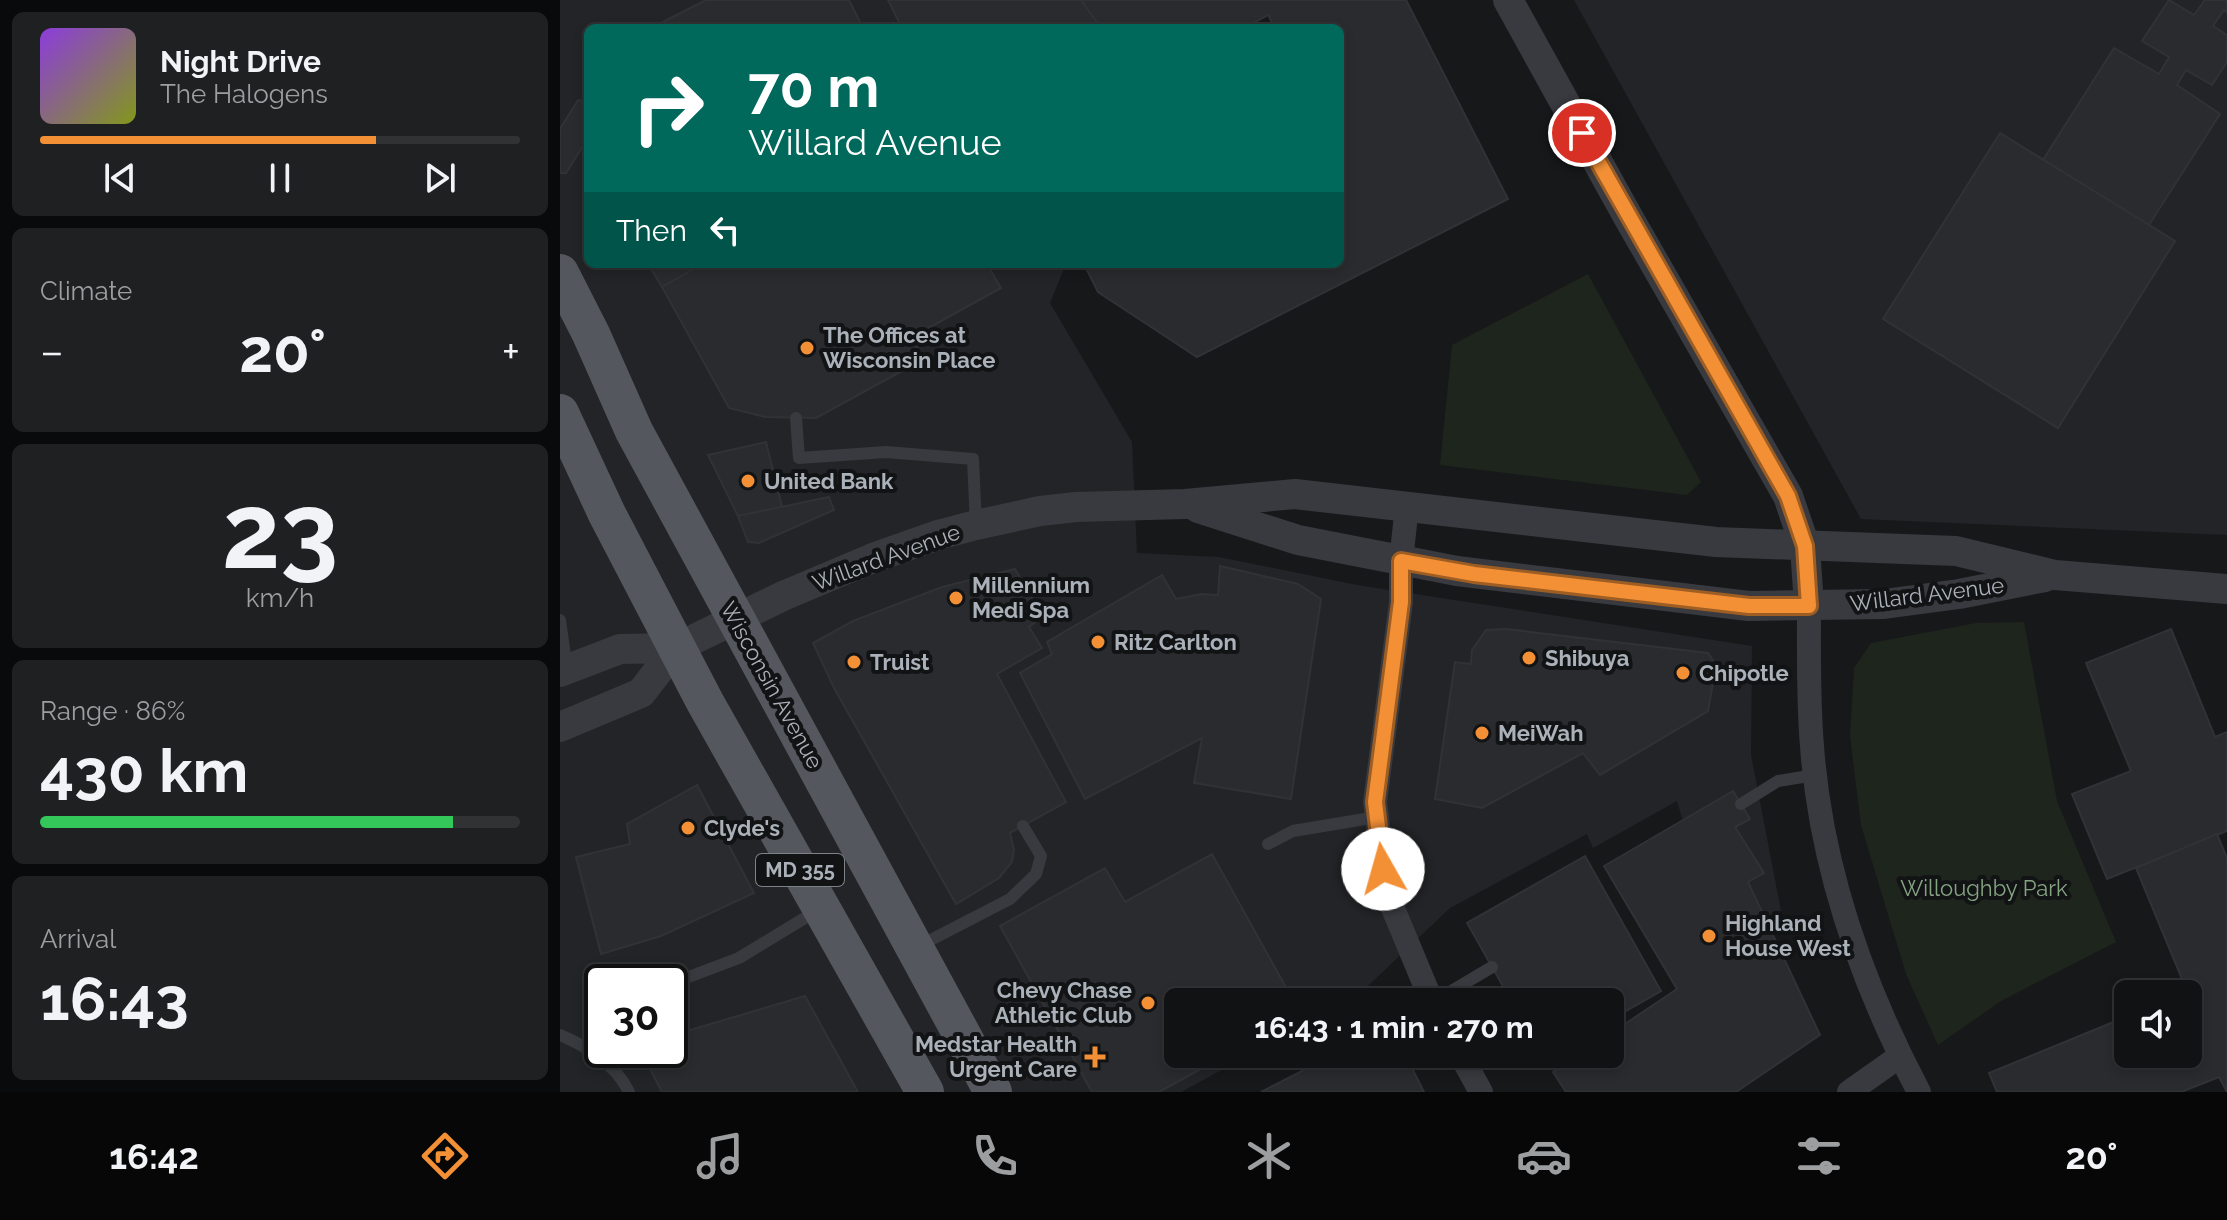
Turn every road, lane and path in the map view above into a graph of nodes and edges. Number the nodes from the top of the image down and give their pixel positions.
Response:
1 (1508, 0) edge
2 (560, 273) edge
3 (560, 413) edge
4 (796, 418) dead end
5 (1185, 504) junction
6 (1407, 506) junction
7 (976, 525) junction
8 (1805, 546) junction
9 (1401, 561) junction
10 (2055, 575) junction
11 (2227, 589) edge
12 (1809, 606) junction
13 (736, 619) junction
14 (560, 620) edge
15 (676, 648) junction
16 (562, 675) edge
17 (560, 727) edge
18 (1815, 775) junction
19 (1741, 804) dead end
20 (1377, 817) junction
21 (1023, 826) dead end
22 (1268, 844) dead end
23 (821, 908) junction
24 (916, 947) junction
25 (1492, 967) dead end
26 (688, 977) edge
27 (1426, 988) edge
28 (1456, 988) edge
29 (560, 1035) edge
30 (584, 1045) edge
31 (1900, 1056) junction
32 (610, 1068) edge
33 (1468, 1068) edge
34 (629, 1092) edge
35 (925, 1092) edge
36 (993, 1092) edge
37 (1481, 1092) edge
38 (1849, 1092) edge
39 (1919, 1092) edge

1 - 8 street
2 - 13 main road, Wisconsin Avenue / MD 355
3 - 15 main road, MD 355
4 - 7 lane
5 - 6 street, Willard Avenue
5 - 7 street, Willard Avenue
5 - 9 street, Willard Avenue
6 - 8 street, Willard Avenue
6 - 9 street
7 - 13 street, Willard Avenue
8 - 10 street, Willard Avenue
8 - 12 street
9 - 12 street, Willard Avenue
9 - 20 street
10 - 11 street, Willard Avenue
10 - 12 street, Willard Avenue
12 - 18 street
13 - 15 street, Willard Avenue
13 - 24 main road, Wisconsin Avenue / MD 355
14 - 16 lane
15 - 16 street
15 - 17 street
15 - 23 main road, MD 355
18 - 19 lane
18 - 31 street
20 - 22 lane
20 - 27 street
21 - 24 lane
23 - 26 lane
23 - 35 main road, MD 355
24 - 36 main road, Wisconsin Avenue / MD 355
25 - 28 lane
29 - 30 lane
31 - 38 street
31 - 39 street
32 - 34 lane
33 - 37 street

